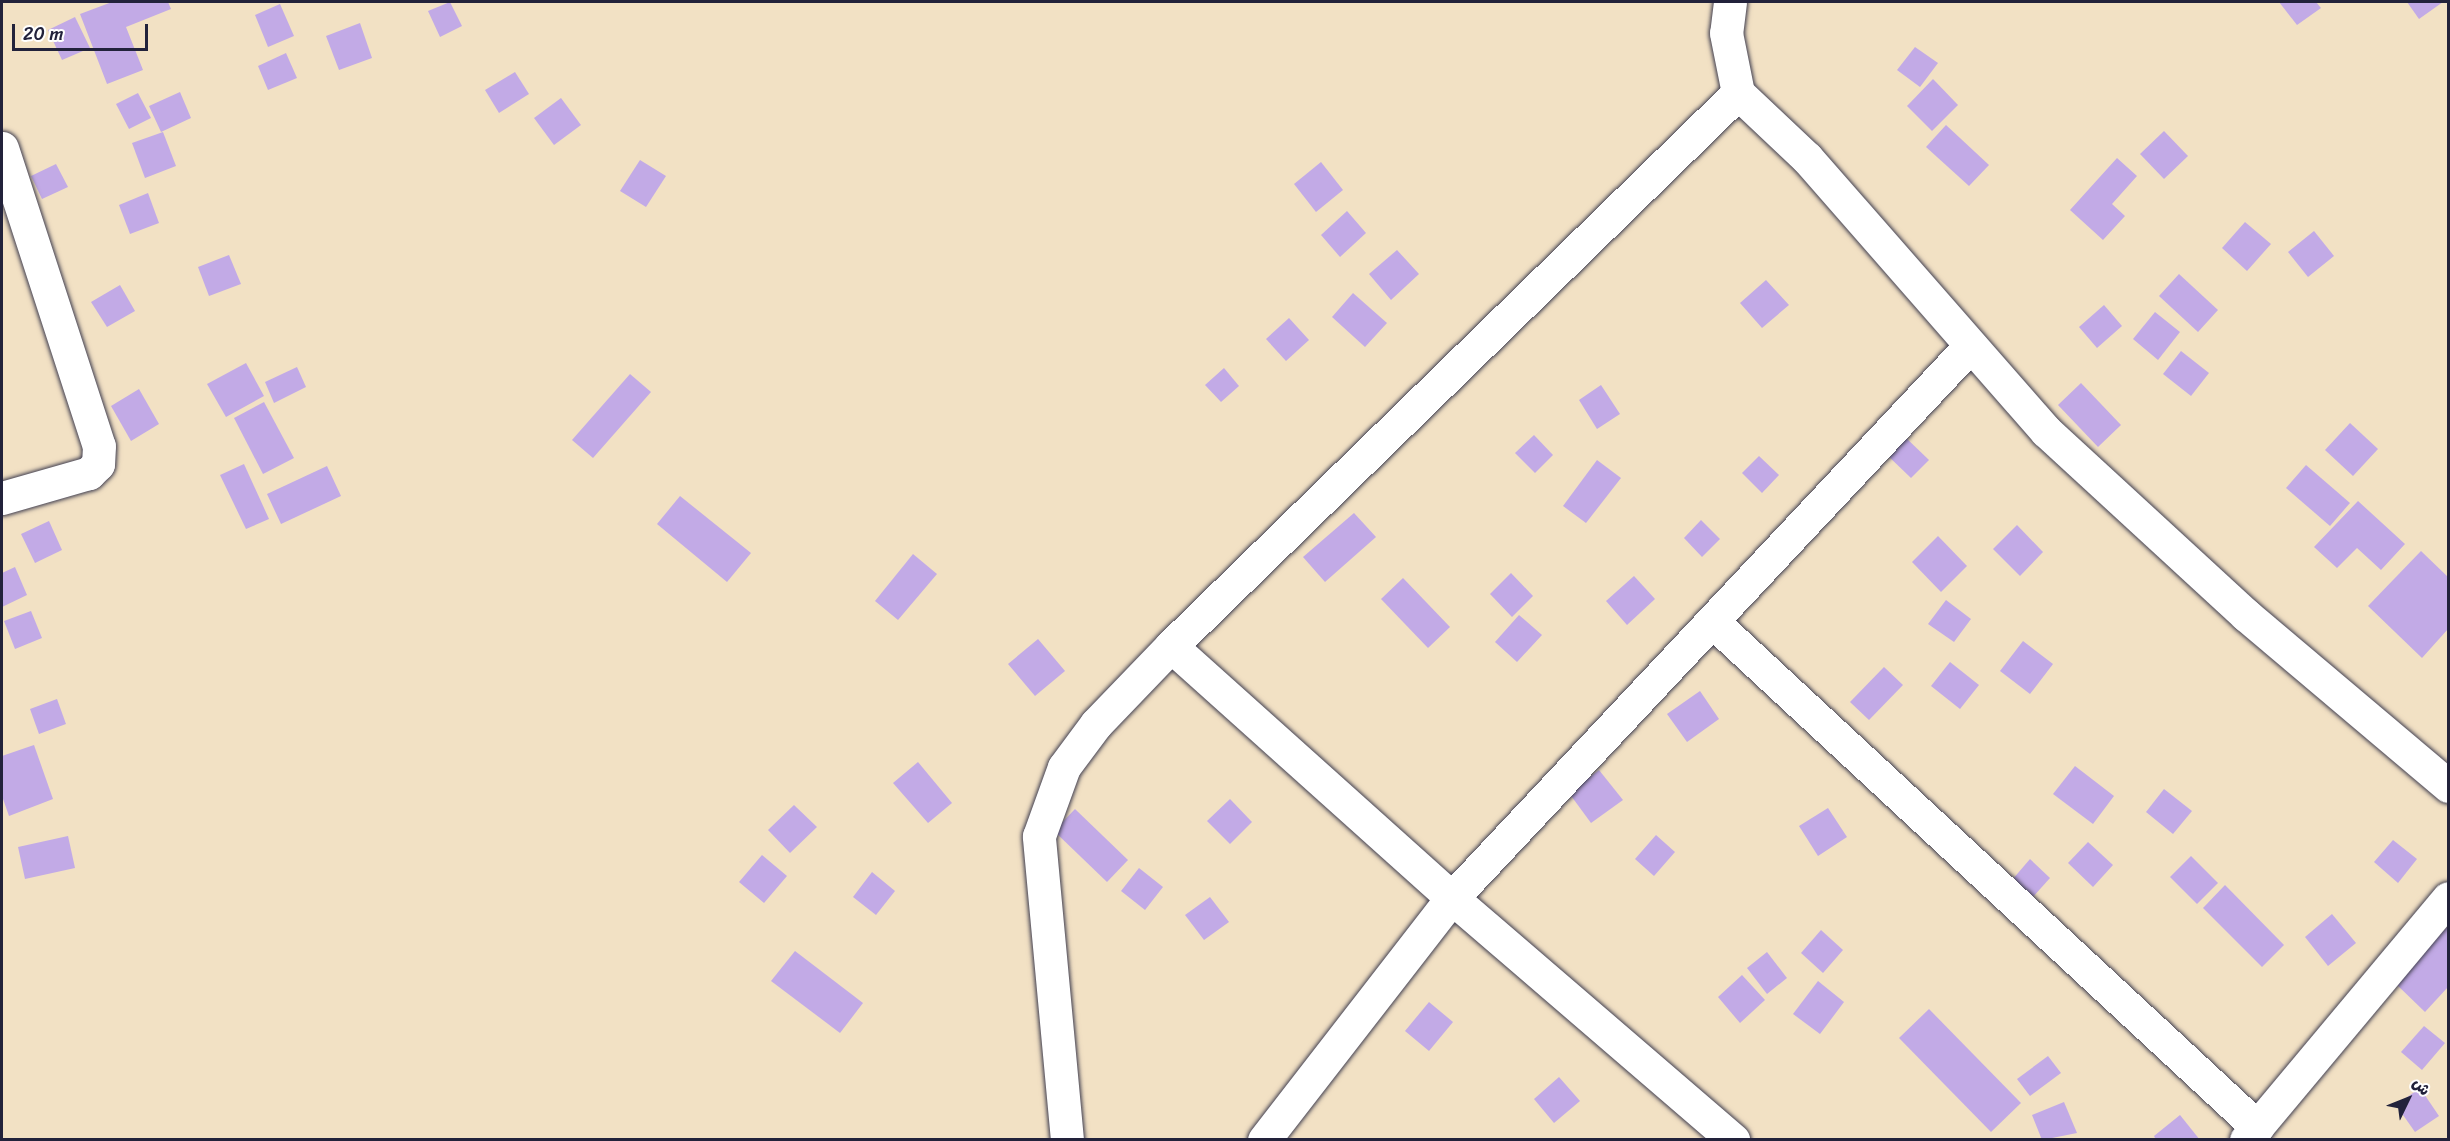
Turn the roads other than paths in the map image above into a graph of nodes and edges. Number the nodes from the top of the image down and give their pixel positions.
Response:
1 (1730, 2) edge
2 (1738, 93) junction
3 (2, 148) edge
4 (1971, 345) junction
5 (2, 498) edge
6 (1712, 621) junction
7 (1171, 646) junction
8 (2448, 786) edge
9 (1452, 898) junction
10 (2448, 898) edge
11 (2252, 1133) edge
12 (1067, 1140) edge
13 (1264, 1140) edge
14 (1733, 1140) edge

1 - 2 street
2 - 4 street
2 - 7 street
3 - 5 street
4 - 6 street
4 - 8 street
6 - 9 street
6 - 11 street
7 - 9 street
7 - 12 street
9 - 13 street
9 - 14 street
10 - 11 street

